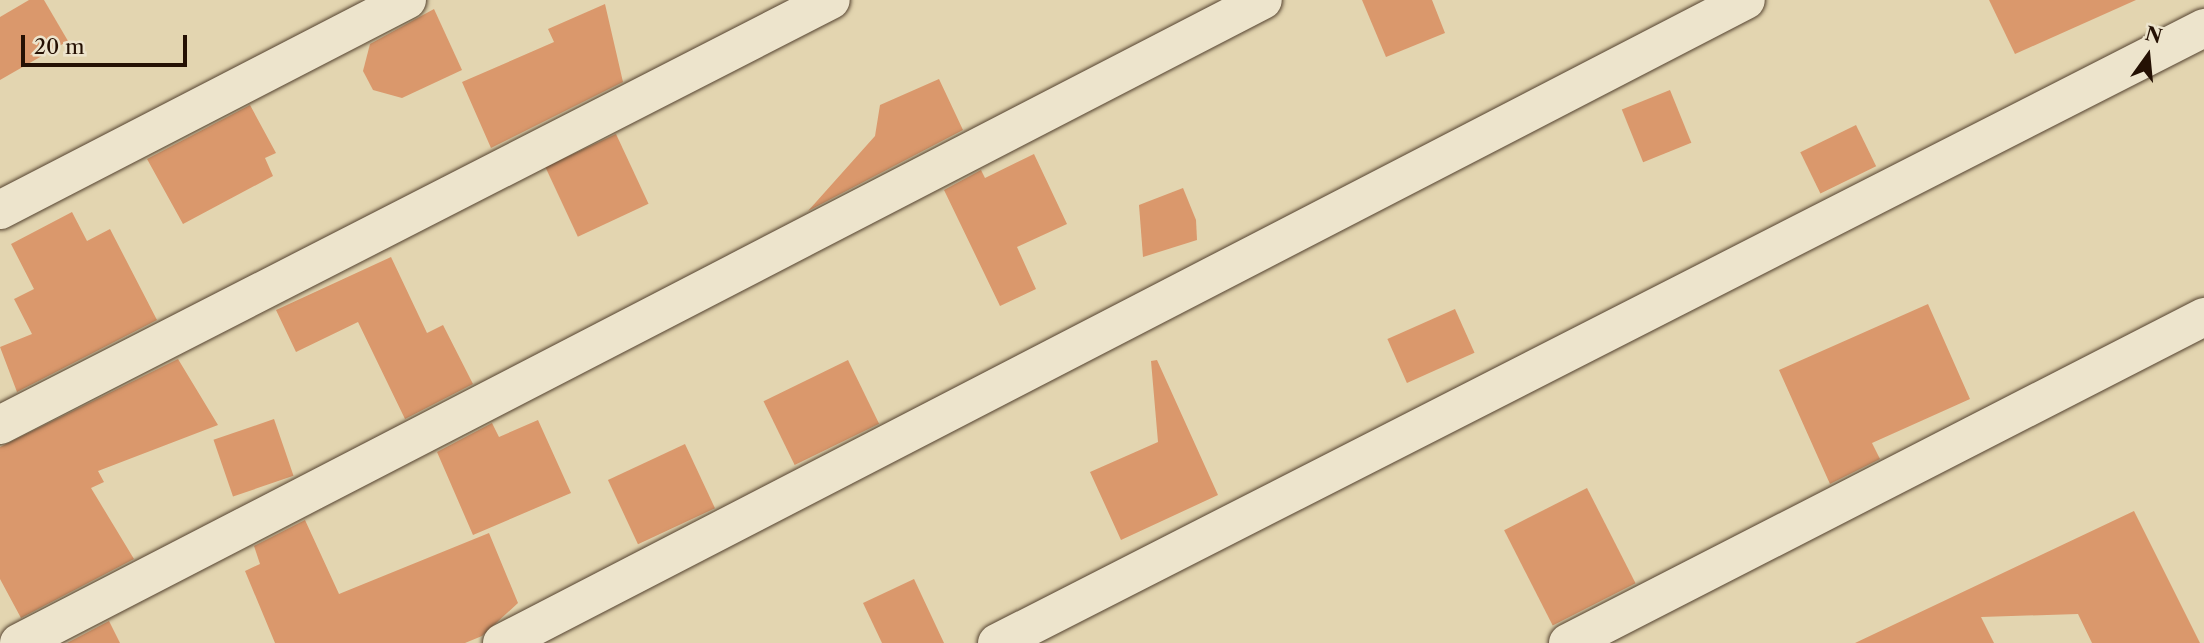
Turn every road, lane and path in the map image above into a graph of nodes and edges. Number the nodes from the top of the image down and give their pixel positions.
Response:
1 (407, 0) edge
2 (831, 0) edge
3 (1263, 0) edge
4 (1746, 0) edge
5 (2204, 28) edge
6 (0, 210) edge
7 (2204, 317) edge
8 (0, 425) edge
9 (19, 643) edge
10 (502, 643) edge
11 (996, 643) edge
12 (1568, 643) edge

1 - 6 street
2 - 8 street
3 - 9 street
4 - 10 street
5 - 11 street
7 - 12 street

